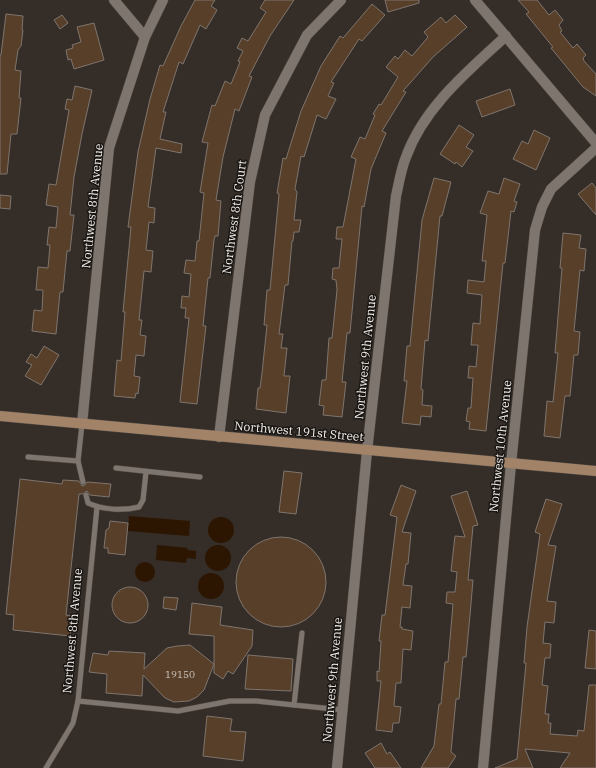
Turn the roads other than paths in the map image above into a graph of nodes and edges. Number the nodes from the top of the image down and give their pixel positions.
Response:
1 (114, 0) edge
2 (163, 0) edge
3 (341, 0) edge
4 (475, 0) edge
5 (506, 36) junction
6 (145, 37) junction
7 (596, 143) edge
8 (596, 148) edge
9 (0, 416) edge
10 (82, 424) junction
11 (219, 437) junction
12 (367, 451) junction
13 (28, 457) dead end
14 (78, 461) junction
15 (511, 464) junction
16 (116, 468) dead end
17 (596, 471) edge
18 (146, 472) junction
19 (200, 477) dead end
20 (83, 482) dead end
21 (86, 494) dead end
22 (97, 507) junction
23 (302, 633) dead end
24 (78, 701) junction
25 (294, 705) junction
26 (343, 710) junction
27 (46, 768) edge
28 (337, 768) edge
29 (483, 768) edge

1 - 6 street
2 - 6 street, Northwest 8th Avenue
3 - 11 street, Northwest 8th Court
4 - 5 street
5 - 7 street
5 - 12 street, Northwest 9th Avenue
6 - 10 street, Northwest 8th Avenue
8 - 15 street, Northwest 10th Avenue
9 - 10 street, Northwest 191st Street
10 - 11 street, Northwest 191st Street
10 - 14 lane
11 - 12 street, Northwest 191st Street
12 - 15 street, Northwest 191st Street
12 - 26 street, Northwest 9th Avenue
13 - 14 lane
14 - 20 lane
15 - 17 street, Northwest 191st Street
15 - 29 street, Northwest 10th Avenue
16 - 18 lane
18 - 19 lane
18 - 22 lane
21 - 22 lane
22 - 24 lane, Northwest 8th Avenue
23 - 25 lane
24 - 25 lane
24 - 27 lane, Northwest 8th Avenue
25 - 26 lane
26 - 28 street, Northwest 9th Avenue

